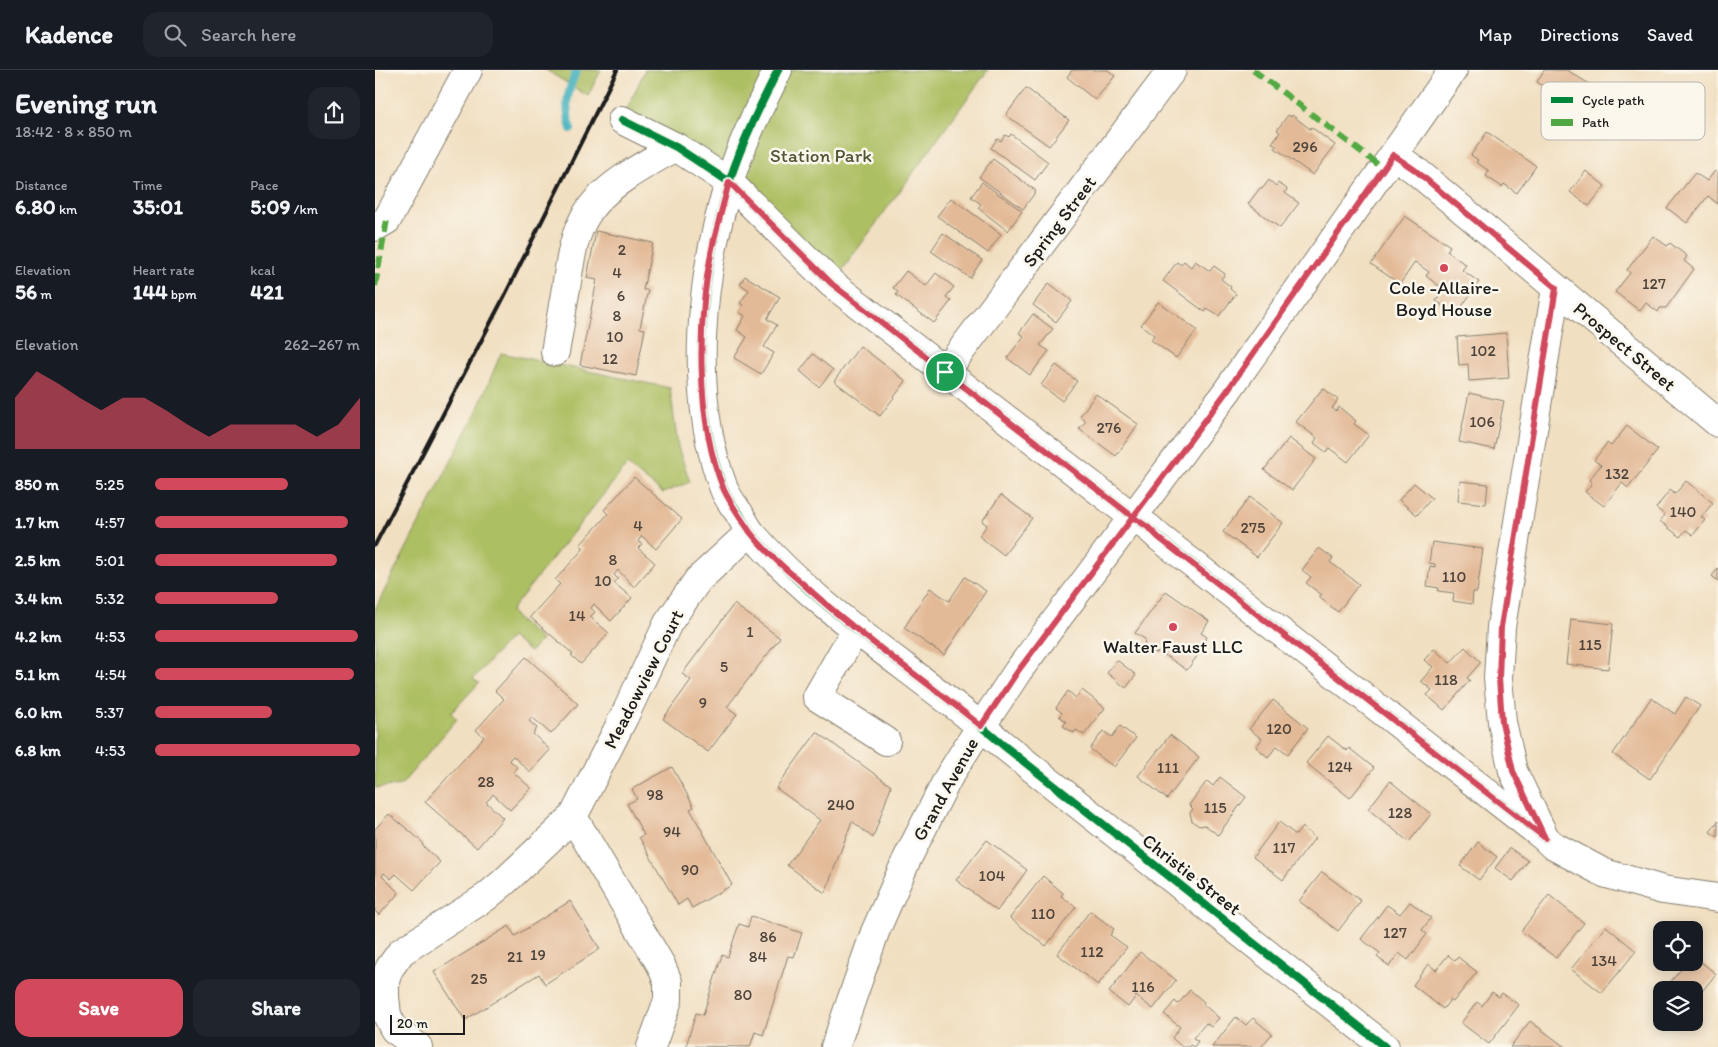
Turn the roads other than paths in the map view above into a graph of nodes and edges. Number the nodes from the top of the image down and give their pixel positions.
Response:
1 (468, 70) edge
2 (778, 70) edge
3 (1172, 70) edge
4 (1453, 70) edge
5 (622, 120) dead end
6 (676, 147) junction
7 (1393, 155) junction
8 (729, 182) junction
9 (375, 227) edge
10 (1556, 288) junction
11 (555, 352) dead end
12 (945, 372) junction
13 (1718, 423) edge
14 (1133, 517) junction
15 (751, 532) junction
16 (856, 629) junction
17 (981, 726) junction
18 (887, 740) dead end
19 (573, 817) junction
20 (1545, 838) junction
21 (1718, 898) edge
22 (417, 1047) edge
23 (651, 1047) edge
24 (835, 1047) edge
25 (1385, 1047) edge

1 - 9 street
2 - 8 street, Christie Street
3 - 12 street, Spring Street
4 - 7 street, Grand Avenue
5 - 6 street
6 - 8 street
6 - 11 street
7 - 10 street, Prospect Street
7 - 14 street, Grand Avenue
8 - 12 street
8 - 15 street, Christie Street
10 - 13 street, Prospect Street
10 - 20 street
12 - 14 street
14 - 17 street, Grand Avenue
14 - 20 street
15 - 16 street, Christie Street
15 - 19 street, Meadowview Court
16 - 17 street, Christie Street
16 - 18 street
17 - 24 street, Grand Avenue
17 - 25 street, Christie Street
19 - 22 street, Meadowview Court
19 - 23 street
20 - 21 street

